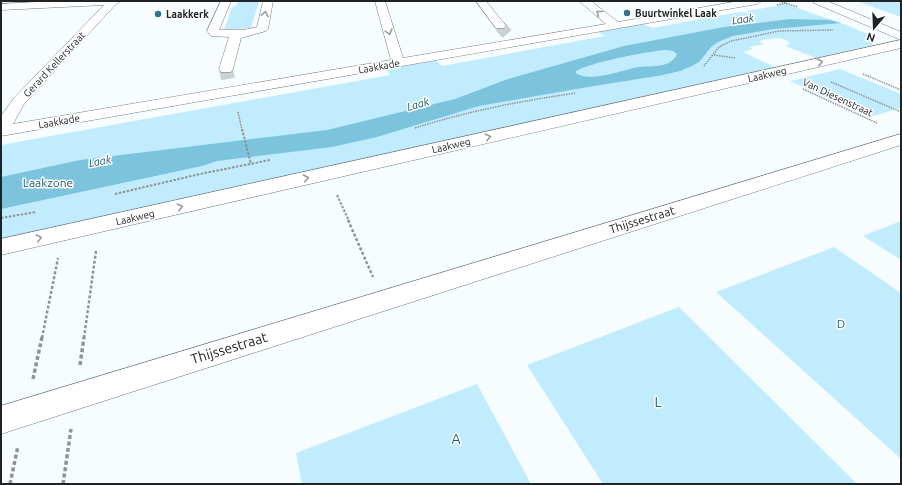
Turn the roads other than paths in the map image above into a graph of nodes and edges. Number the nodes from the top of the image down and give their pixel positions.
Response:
1 (13, 1) edge
2 (113, 1) edge
3 (116, 1) edge
4 (226, 1) edge
5 (268, 1) edge
6 (380, 1) edge
7 (481, 1) edge
8 (584, 1) edge
9 (757, 1) edge
10 (818, 1) edge
11 (828, 1) edge
12 (2, 8) edge
13 (615, 25) junction
14 (901, 28) edge
15 (507, 34) junction
16 (236, 35) junction
17 (901, 36) edge
18 (901, 44) edge
19 (398, 63) junction
20 (229, 80) junction
21 (1, 131) edge
22 (901, 139) edge
23 (1, 247) edge
24 (1, 420) edge

1 - 12 street
2 - 3 street
2 - 12 street
2 - 21 street, Gerard Kellerstraat
4 - 16 street
16 -> 5 street
6 -> 19 street
7 - 15 street
13 -> 8 street
9 - 13 street, Laakkade
10 - 17 street
11 - 14 street
13 - 15 street, Laakkade
15 - 19 street, Laakkade
16 - 20 street
23 -> 18 street, Laakweg
19 - 20 street, Laakkade
20 - 21 street, Laakkade
22 - 24 street, Thijssestraat

